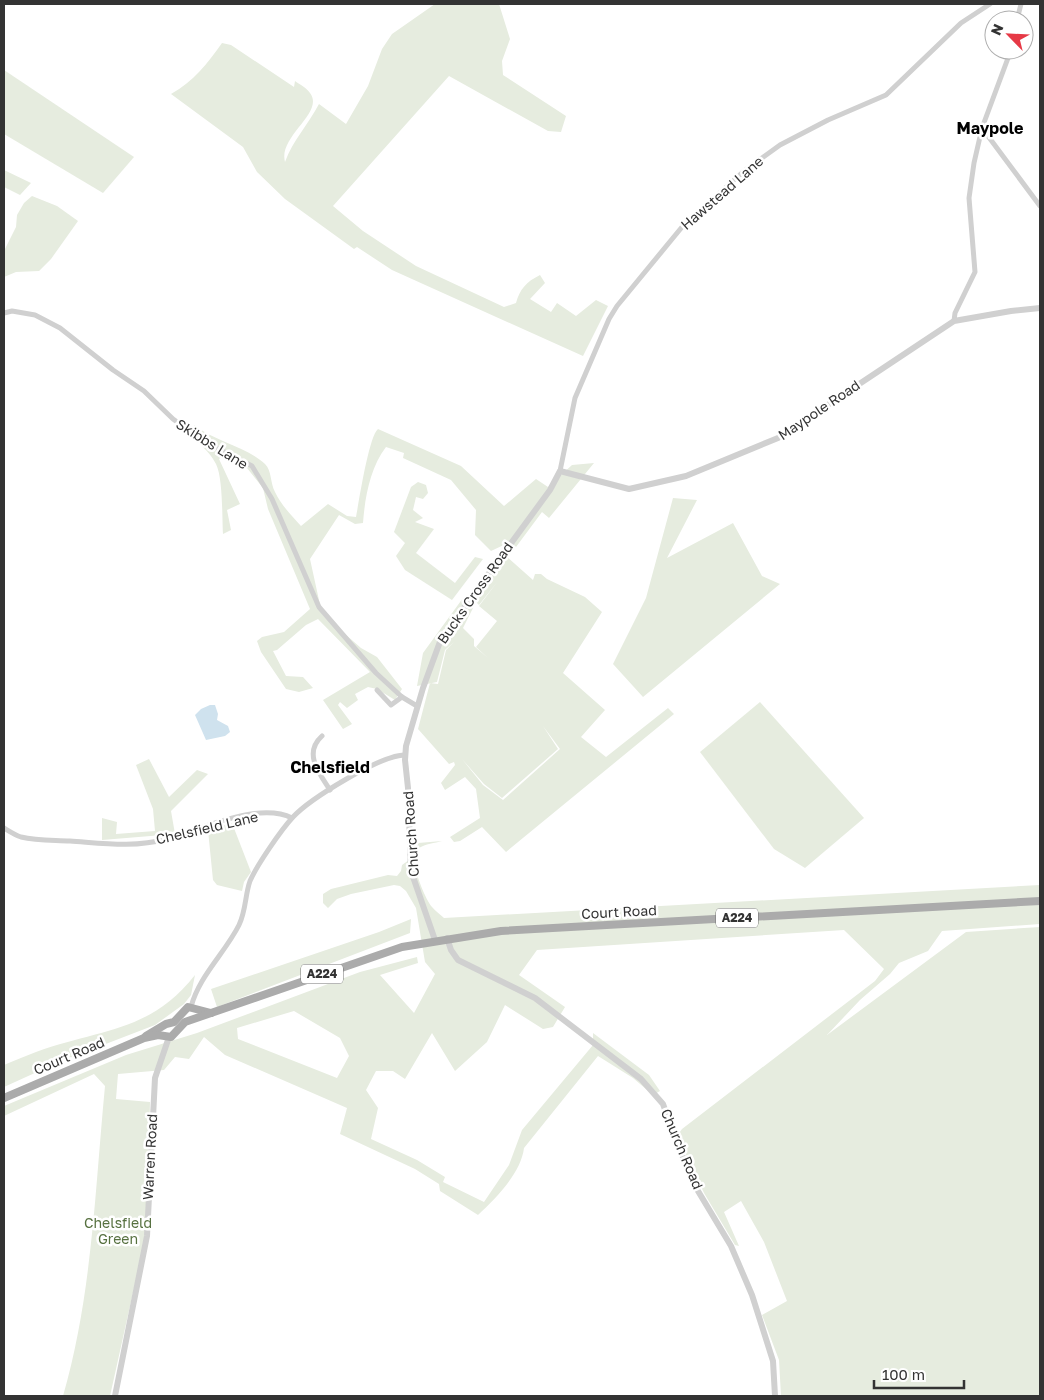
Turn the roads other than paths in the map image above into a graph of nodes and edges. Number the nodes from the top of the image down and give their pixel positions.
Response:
1 (990, 4) edge
2 (1007, 60) edge
3 (982, 128) junction
4 (1040, 206) edge
5 (1040, 308) edge
6 (4, 313) edge
7 (954, 321) junction
8 (560, 472) junction
9 (377, 690) dead end
10 (402, 697) junction
11 (417, 706) junction
12 (322, 736) dead end
13 (405, 754) junction
14 (330, 790) junction
15 (292, 818) junction
16 (4, 828) edge
17 (1040, 901) edge
18 (447, 938) junction
19 (435, 940) junction
20 (193, 1007) junction
21 (184, 1011) junction
22 (211, 1013) junction
23 (192, 1020) junction
24 (166, 1025) junction
25 (169, 1036) junction
26 (144, 1038) junction
27 (4, 1098) edge
28 (115, 1396) edge
29 (775, 1396) edge

1 - 8 street, Hawstead Lane
2 - 3 street
3 - 4 street
3 - 7 street
5 - 7 street, Maypole Road
6 - 10 street, Skibbs Lane
7 - 8 street, Maypole Road
8 - 11 street, Bucks Cross Road
9 - 10 street
10 - 11 street, Skibbs Lane
11 - 13 street, Bucks Cross Road
12 - 14 street
13 - 14 street
13 - 19 street, Church Road
14 - 15 street
15 - 16 street, Chelsfield Lane
15 - 20 street
17 - 18 main road, Court Road / A224
18 - 19 main road, Court Road / A224
18 - 29 street, Church Road
19 - 22 main road, Court Road / A224
20 - 21 main road, Court Road
20 - 22 main road
20 - 23 main road
21 - 23 main road
21 - 24 main road, Court Road
22 - 23 main road, Court Road / A224
23 - 25 main road, Court Road / A224
24 - 25 main road
24 - 25 main road
24 - 26 main road, Court Road
25 - 26 main road, Court Road
25 - 28 street, Warren Road
26 - 27 main road, Court Road

